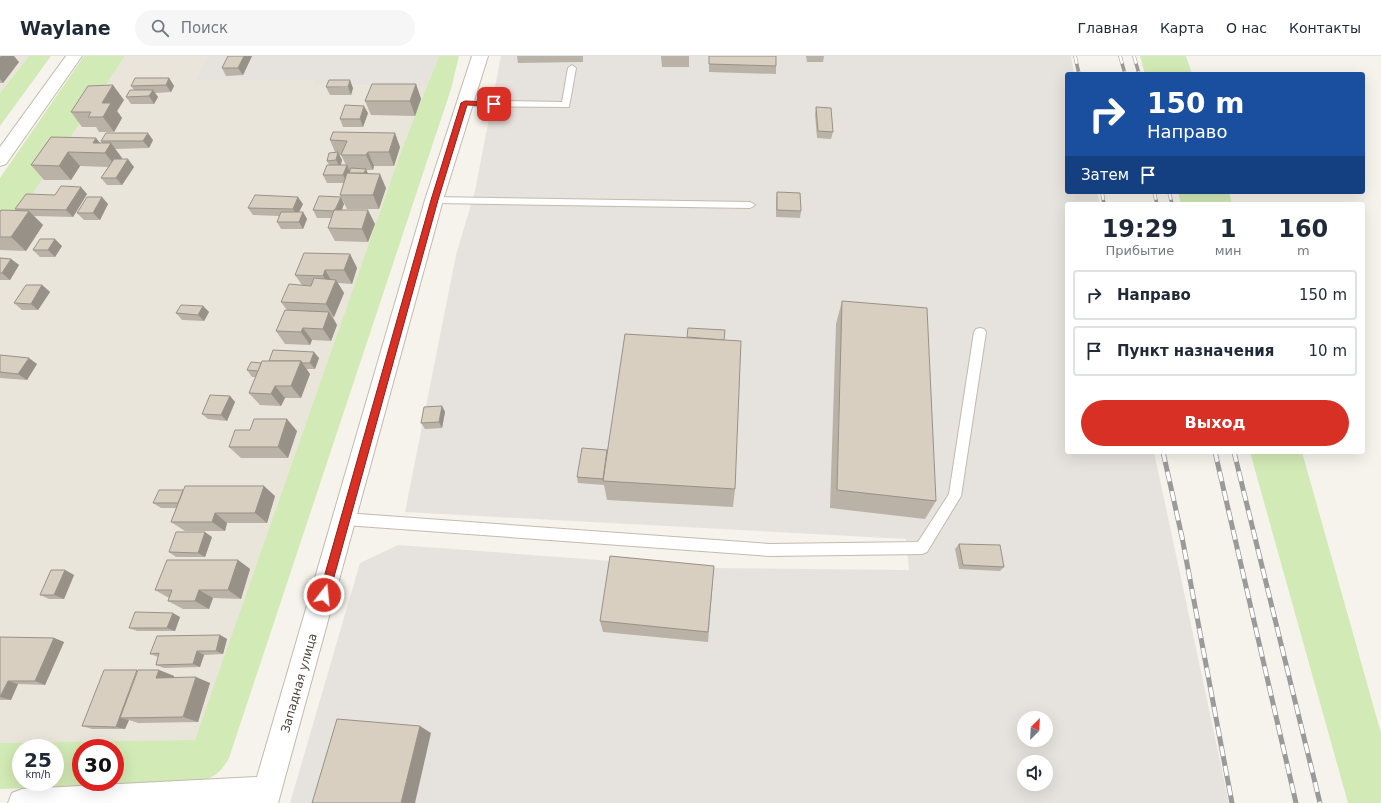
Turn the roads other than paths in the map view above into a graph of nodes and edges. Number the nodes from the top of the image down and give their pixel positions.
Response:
1 (74, 56) edge
2 (480, 56) edge
3 (572, 68) dead end
4 (465, 103) junction
5 (0, 160) edge
6 (434, 200) junction
7 (750, 205) dead end
8 (980, 332) dead end
9 (345, 519) junction
10 (266, 797) edge
11 (22, 803) edge

1 - 5 street
2 - 4 street, Западная улица
3 - 4 lane
4 - 6 street, Западная улица
6 - 7 lane
6 - 9 street, Западная улица
8 - 9 lane
9 - 10 street, Западная улица
10 - 11 street

